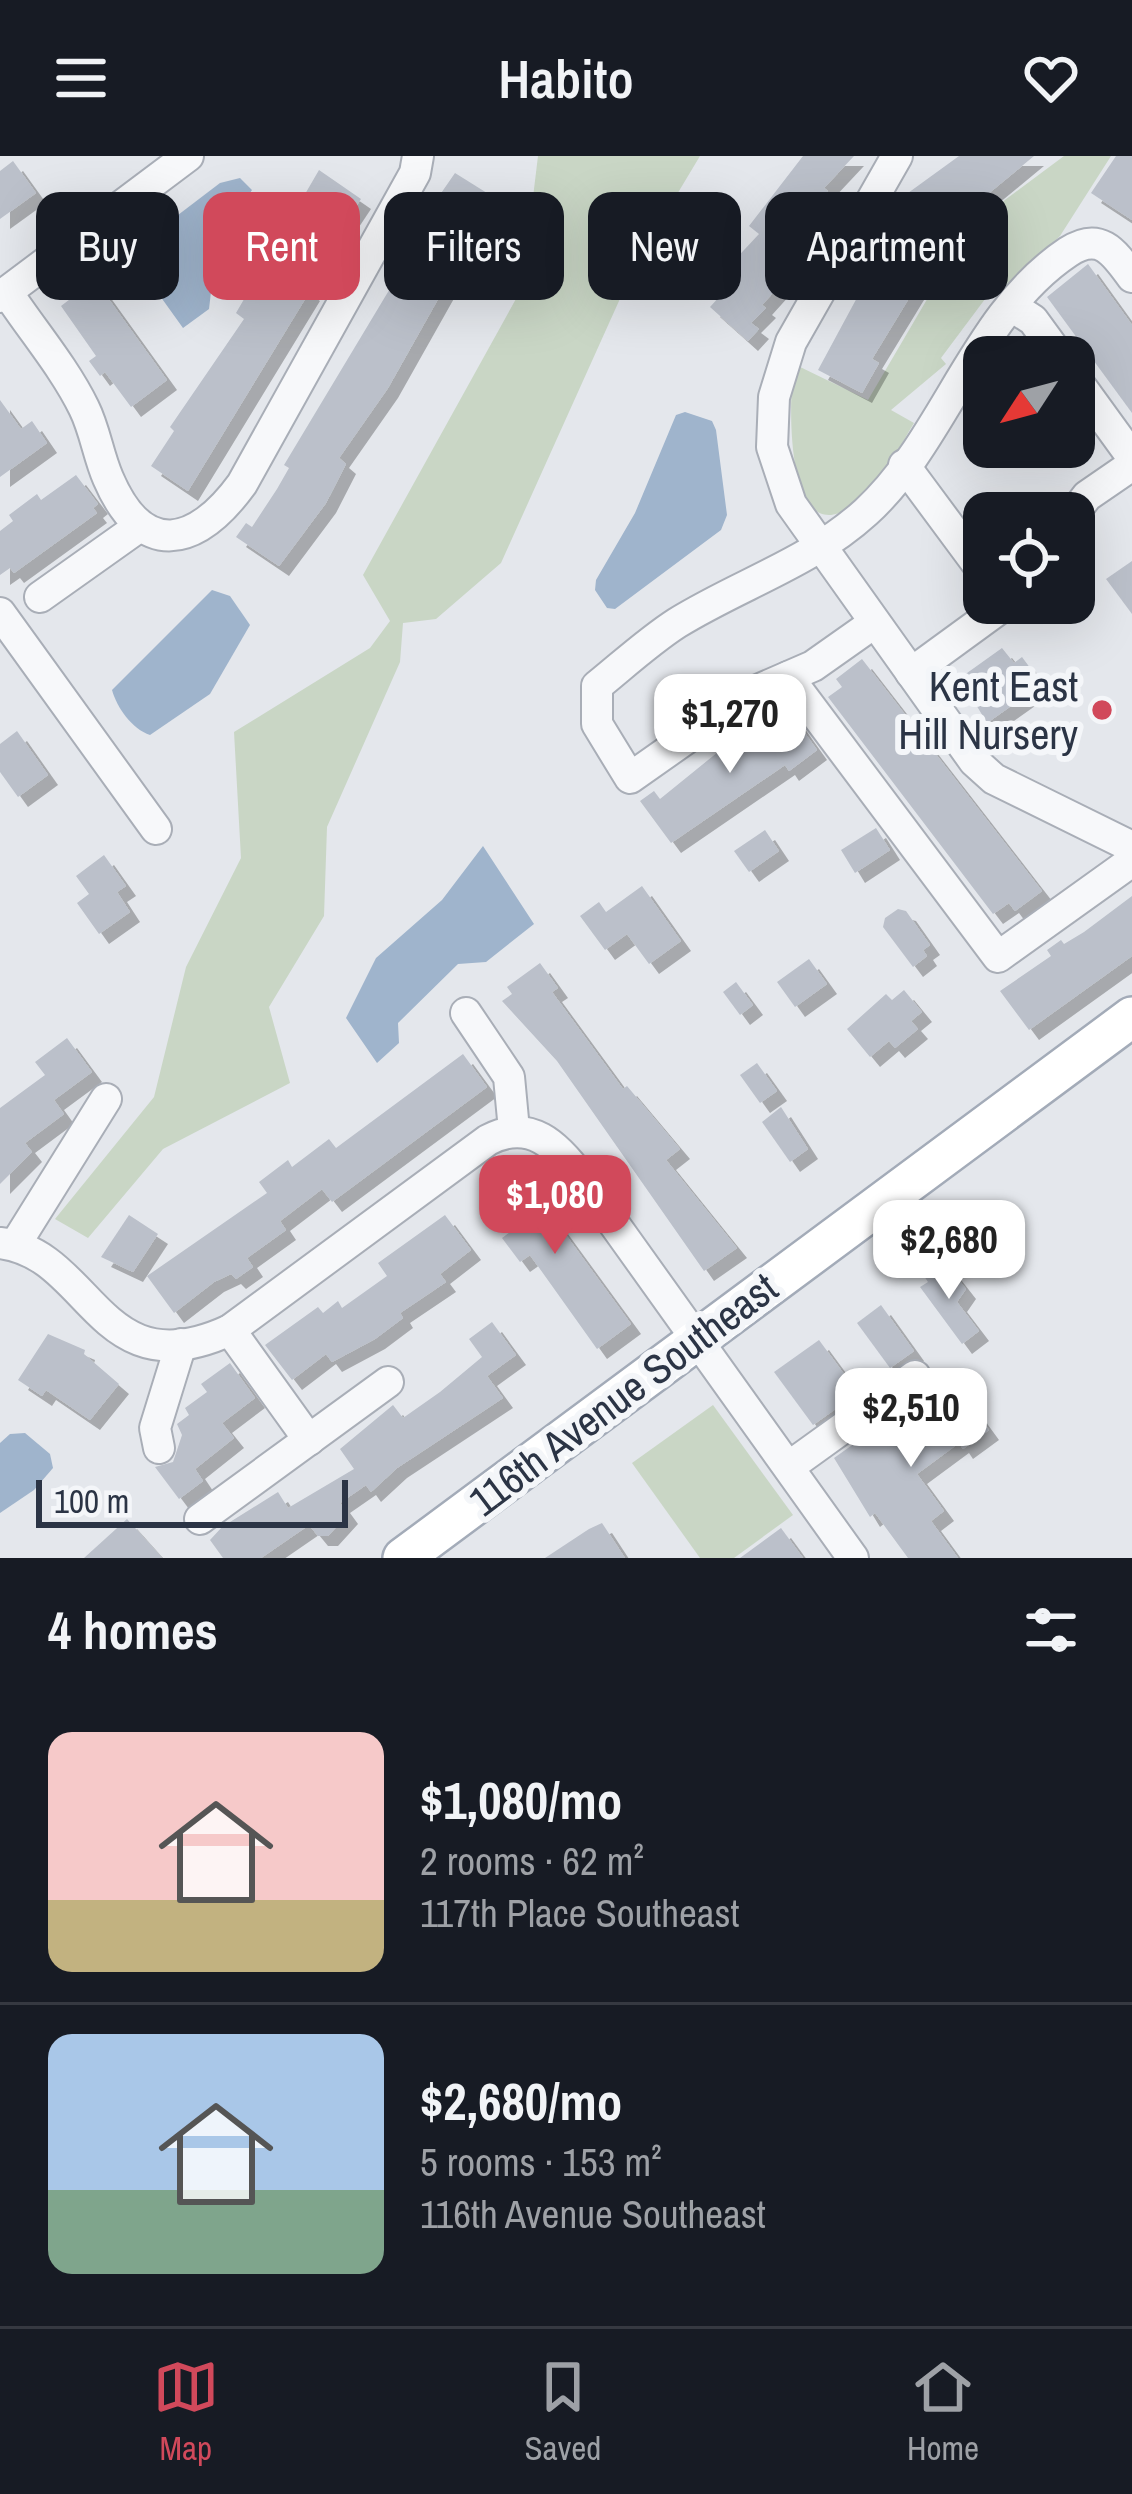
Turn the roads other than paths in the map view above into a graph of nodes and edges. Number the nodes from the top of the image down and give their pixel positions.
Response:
1 (188, 156) edge
2 (418, 156) edge
3 (897, 156) edge
4 (1132, 278) edge
5 (3, 295) edge
6 (1012, 307) junction
7 (1045, 336) edge
8 (1095, 407) edge
9 (1132, 461) edge
10 (904, 466) junction
11 (1092, 492) edge
12 (140, 526) junction
13 (963, 545) edge
14 (820, 548) junction
15 (40, 597) dead end
16 (0, 613) edge
17 (874, 623) junction
18 (978, 624) edge
19 (911, 673) junction
20 (788, 677) junction
21 (156, 829) dead end
22 (1132, 847) edge
23 (1132, 861) edge
24 (466, 1012) dead end
25 (1132, 1017) edge
26 (106, 1099) dead end
27 (514, 1130) junction
28 (8, 1244) edge
29 (230, 1330) junction
30 (698, 1338) junction
31 (181, 1344) junction
32 (915, 1376) dead end
33 (388, 1382) dead end
34 (309, 1440) junction
35 (159, 1448) dead end
36 (790, 1466) junction
37 (200, 1519) dead end
38 (428, 1550) edge
39 (853, 1558) edge

1 - 5 street
2 - 12 street
3 - 14 street
4 - 6 street
5 - 12 street
6 - 7 street
6 - 10 street
8 - 9 street
9 - 11 street
10 - 13 street
10 - 14 street
12 - 15 street
14 - 17 street
14 - 20 street
16 - 21 street
17 - 19 street
17 - 20 street
18 - 19 street
19 - 22 street
20 - 23 street
24 - 27 street
25 - 30 main road, 116th Avenue Southeast
26 - 28 street
27 - 29 street
27 - 30 street
28 - 31 street
29 - 31 street
29 - 34 street
30 - 36 street
30 - 38 main road, 116th Avenue Southeast
31 - 35 street
32 - 36 street
33 - 34 street
34 - 37 street
36 - 39 street

